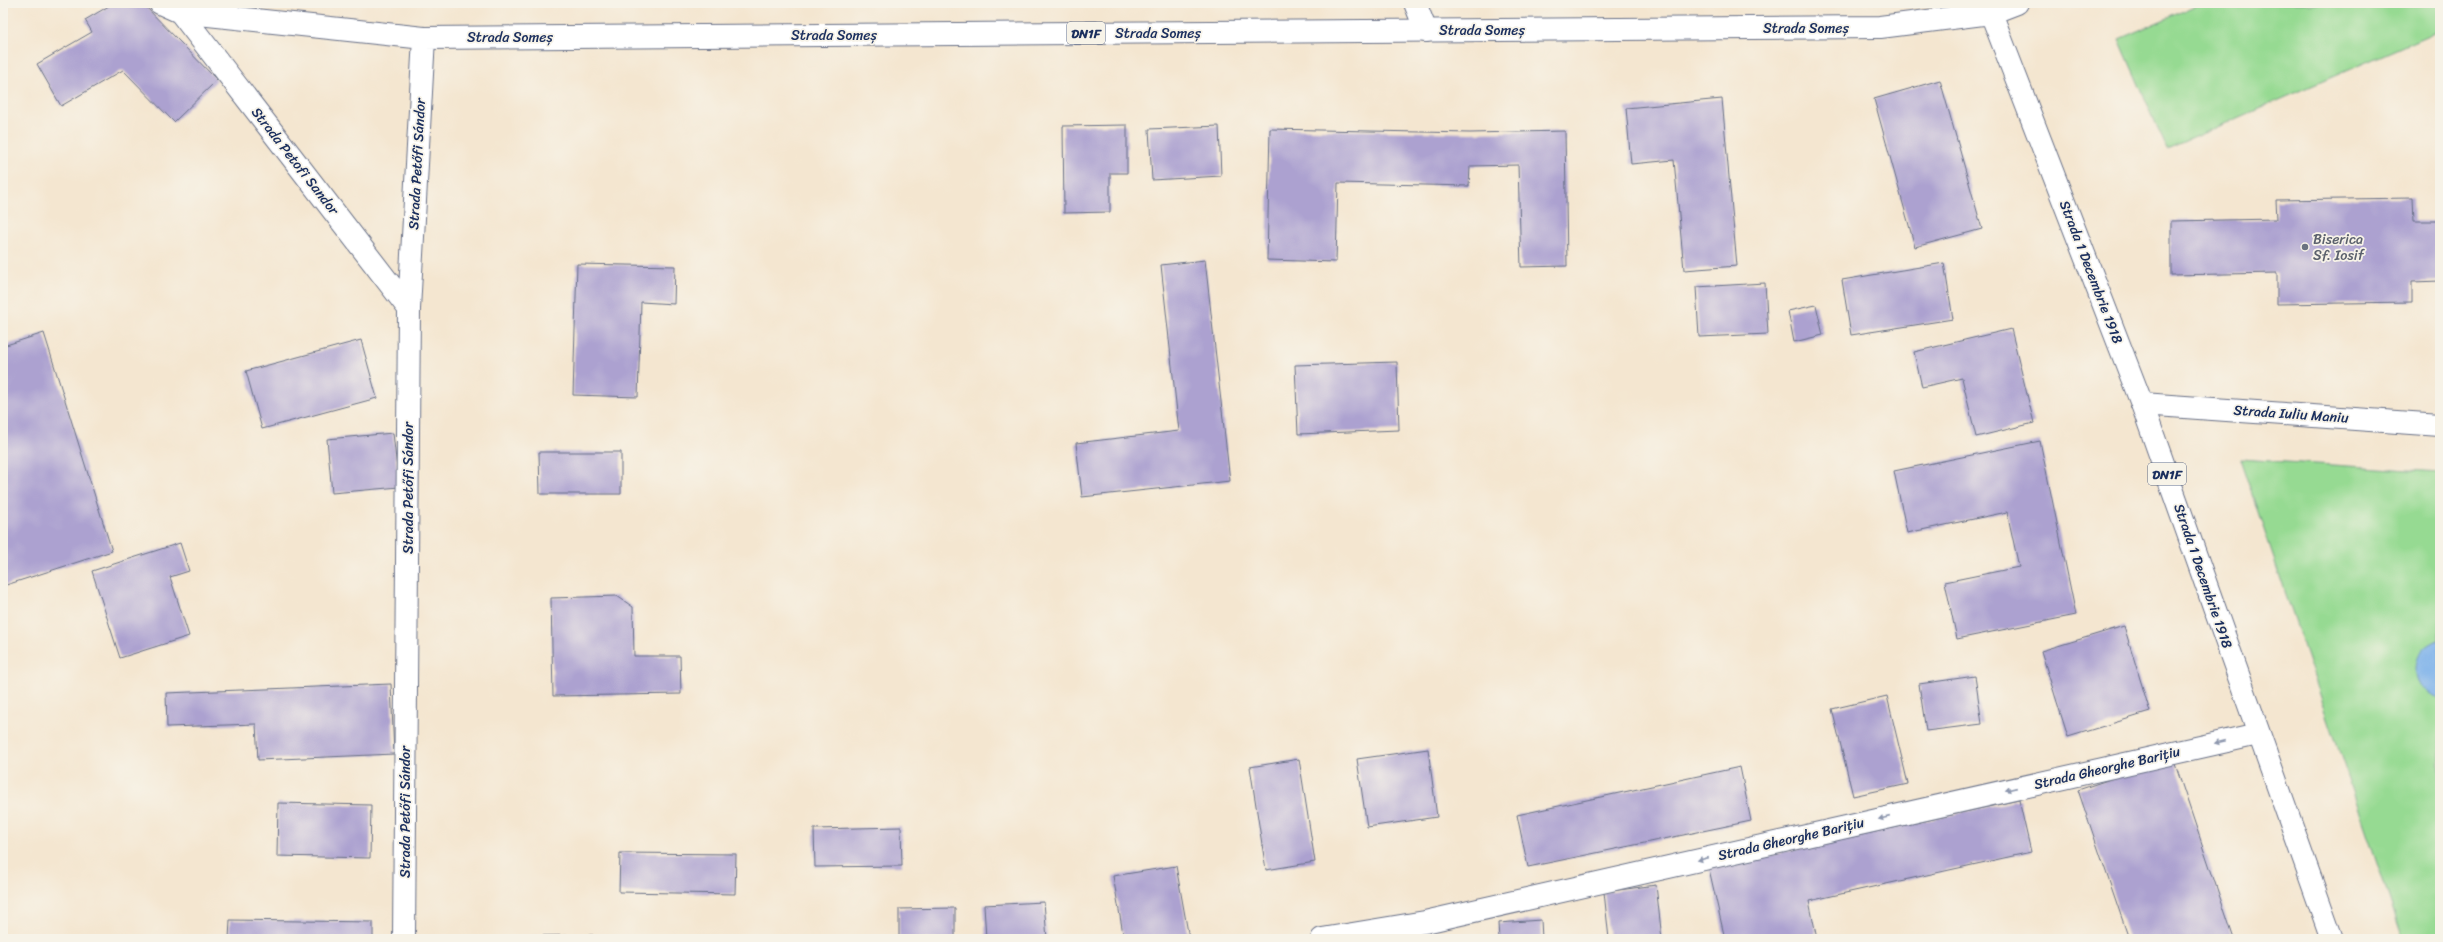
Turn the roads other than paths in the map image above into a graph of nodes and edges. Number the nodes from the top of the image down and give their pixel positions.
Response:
1 (160, 3) edge
2 (1415, 3) edge
3 (2017, 3) edge
4 (180, 12) junction
5 (1991, 13) junction
6 (1426, 31) junction
7 (424, 38) junction
8 (409, 309) junction
9 (2142, 404) junction
10 (2440, 425) edge
11 (2258, 734) junction
12 (1421, 930) edge
13 (404, 939) edge
14 (1322, 939) edge
15 (2332, 939) edge

1 - 4 main road, DN1F
2 - 6 main road
3 - 5 main road, Strada Someș
4 - 7 main road, Strada Someș / DN1F
4 - 8 main road, Strada Petofi Sandor
5 - 6 main road, Strada Someș / DN1F
5 - 9 main road, Strada 1 Decembrie 1918 / DN1F
6 - 7 main road, Strada Someș / DN1F
7 - 8 main road, Strada Petőfi Sándor
8 - 13 main road, Strada Petőfi Sándor
9 - 10 main road, Strada Iuliu Maniu
9 - 11 main road, Strada 1 Decembrie 1918 / DN1F
11 -> 12 main road, Strada Gheorghe Barițiu
11 - 15 main road, Strada 1 Decembrie 1918 / DN1F
12 - 14 main road, Strada Gheorghe Barițiu

